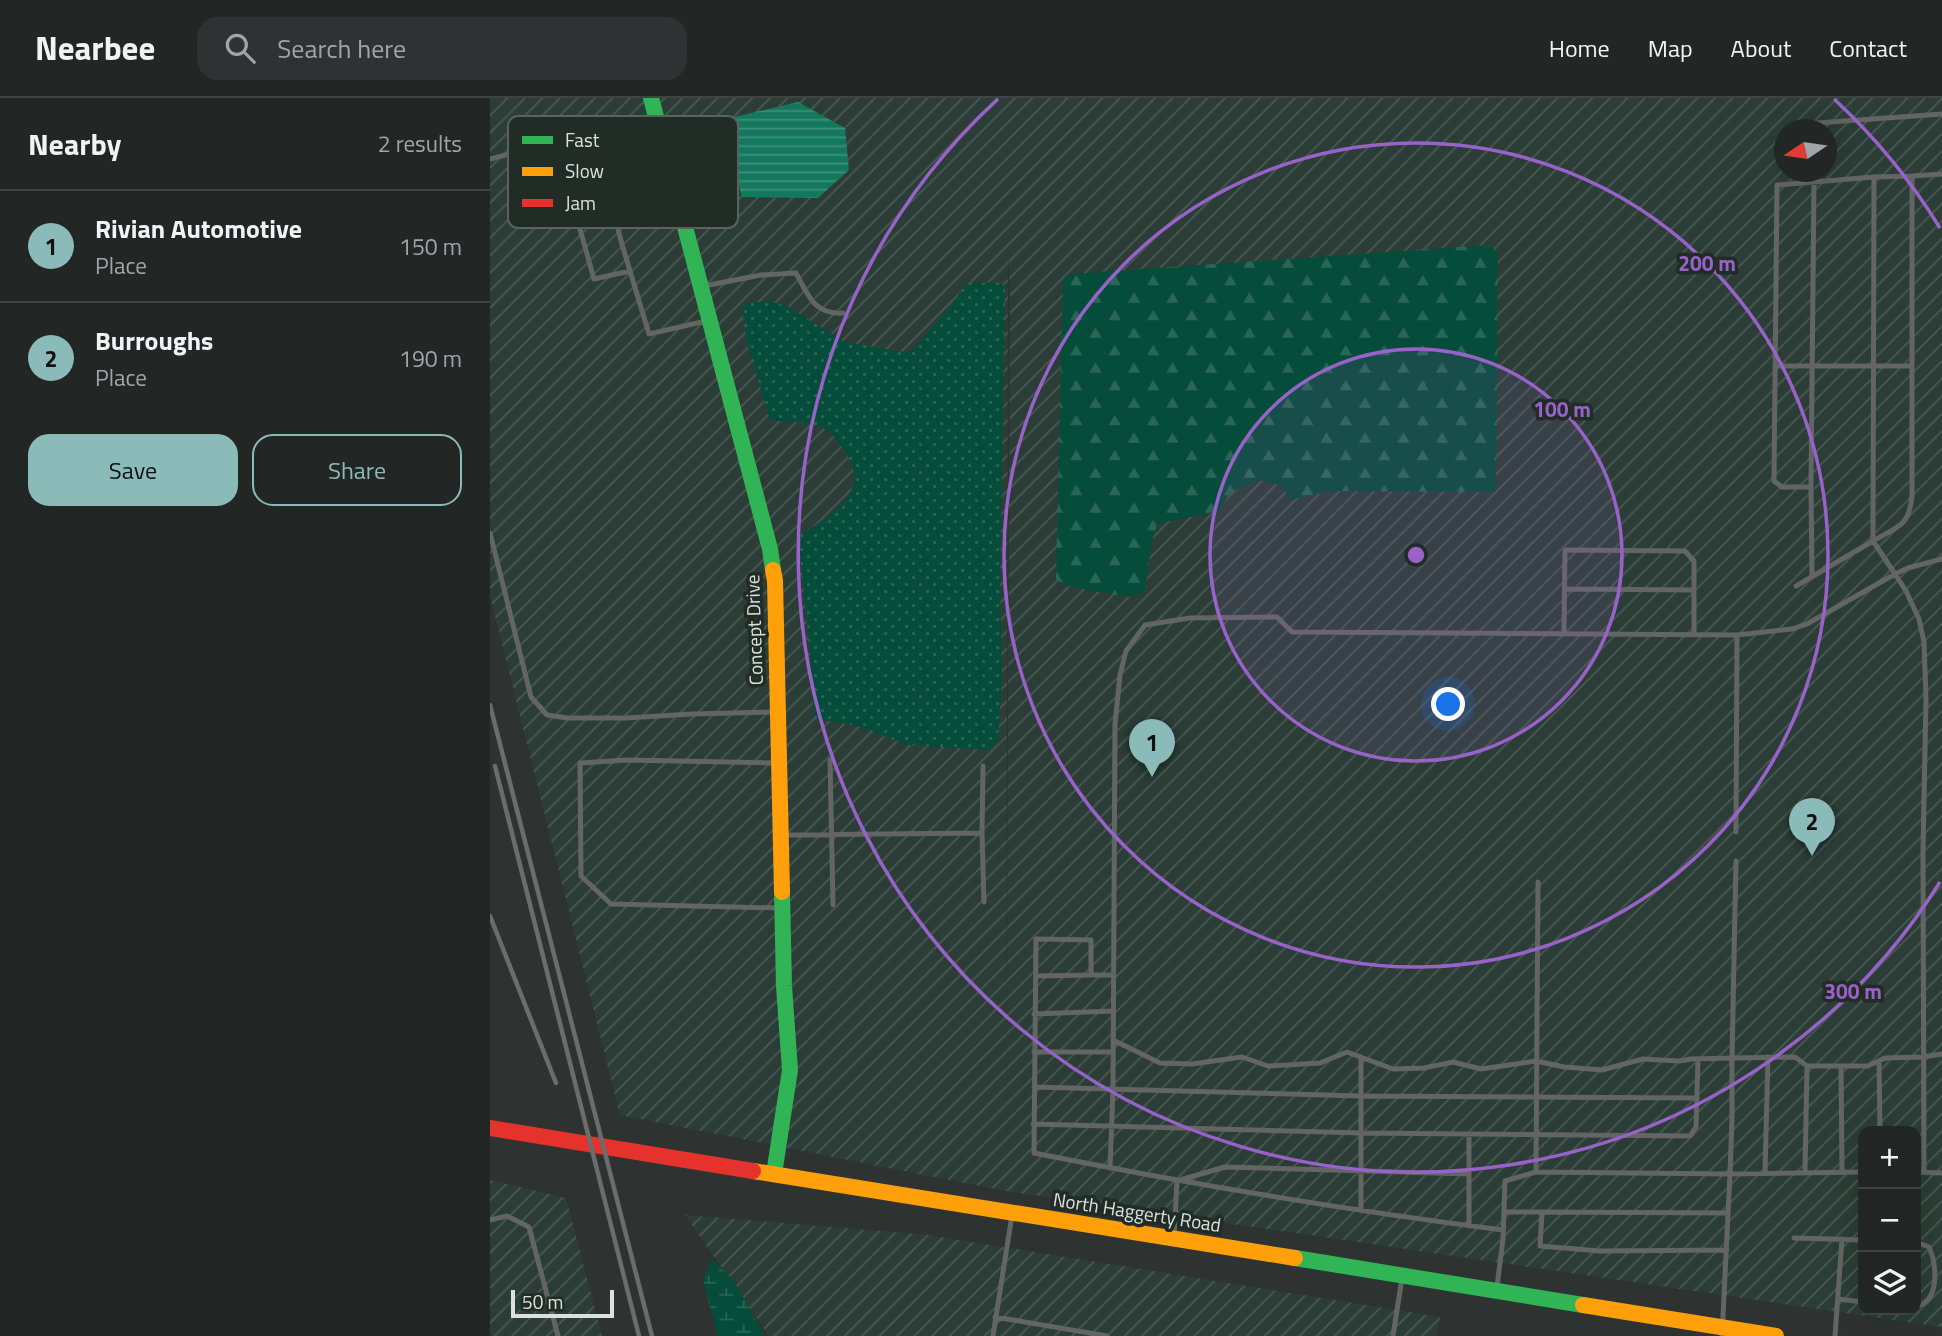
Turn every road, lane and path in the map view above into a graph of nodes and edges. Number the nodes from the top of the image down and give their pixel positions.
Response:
1 (651, 98) edge
2 (1942, 114) edge
3 (655, 116) edge
4 (1837, 122) edge
5 (508, 154) edge
6 (490, 159) edge
7 (1942, 174) edge
8 (1912, 176) junction
9 (1874, 177) junction
10 (1837, 180) edge
11 (1814, 182) joint
12 (580, 228) edge
13 (619, 228) edge
14 (685, 228) edge
15 (630, 271) junction
16 (701, 287) junction
17 (843, 313) dead end
18 (709, 320) junction
19 (1776, 366) junction
20 (1812, 366) junction
21 (1874, 366) junction
22 (1912, 366) junction
23 (1811, 486) junction
24 (490, 533) edge
25 (1873, 541) junction
26 (1942, 559) edge
27 (1895, 573) junction
28 (1812, 576) junction
29 (1796, 586) dead end
30 (1565, 589) junction
31 (1694, 590) junction
32 (1564, 633) junction
33 (1694, 634) junction
34 (1737, 635) junction
35 (779, 712) junction
36 (830, 760) dead end
37 (779, 764) junction
38 (983, 766) dead end
39 (982, 832) junction
40 (1736, 832) dead end
41 (782, 835) junction
42 (831, 836) junction
43 (1736, 861) dead end
44 (1538, 882) dead end
45 (984, 902) dead end
46 (833, 905) dead end
47 (783, 908) junction
48 (1091, 975) junction
49 (1114, 975) junction
50 (1036, 976) junction
51 (1113, 1011) junction
52 (1034, 1014) junction
53 (1112, 1040) junction
54 (1034, 1052) junction
55 (1112, 1052) junction
56 (1942, 1054) edge
57 (1361, 1057) junction
58 (1923, 1057) junction
59 (1732, 1058) junction
60 (1768, 1058) junction
61 (1698, 1059) junction
62 (1536, 1061) junction
63 (1879, 1061) junction
64 (1807, 1066) junction
65 (1840, 1066) junction
66 (1034, 1087) junction
67 (1113, 1090) junction
68 (1361, 1096) junction
69 (1537, 1097) junction
70 (1697, 1098) junction
71 (1033, 1124) junction
72 (1880, 1126) edge
73 (490, 1128) edge
74 (1112, 1128) junction
75 (1361, 1133) junction
76 (1469, 1135) junction
77 (1537, 1136) junction
78 (1110, 1168) junction
79 (1361, 1171) junction
80 (1536, 1172) junction
81 (1765, 1172) junction
82 (1805, 1172) junction
83 (1842, 1172) junction
84 (1858, 1172) edge
85 (1924, 1172) joint
86 (1942, 1173) edge
87 (775, 1174) junction
88 (1469, 1174) junction
89 (1730, 1174) junction
90 (1177, 1181) junction
91 (1361, 1211) junction
92 (1504, 1212) junction
93 (1542, 1212) junction
94 (1012, 1213) junction
95 (1728, 1213) junction
96 (490, 1220) edge
97 (1469, 1226) junction
98 (1503, 1230) junction
99 (1794, 1238) dead end
100 (1174, 1239) junction
101 (1842, 1239) junction
102 (1858, 1240) edge
103 (1921, 1243) edge
104 (1727, 1250) junction
105 (1402, 1275) junction
106 (1496, 1290) junction
107 (1838, 1299) junction
108 (1858, 1301) edge
109 (1921, 1305) edge
110 (995, 1317) junction
111 (1723, 1332) edge
112 (1072, 1333) edge
113 (558, 1336) edge
114 (992, 1336) edge
115 (1107, 1336) edge
116 (1393, 1336) edge
117 (1776, 1336) edge
118 (1835, 1336) edge

1 - 3 street, Concept Drive
2 - 4 lane
5 - 6 lane
7 - 8 lane
8 - 9 lane
8 - 22 lane
9 - 10 lane
9 - 21 lane
11 - 19 lane
11 - 20 lane
12 - 15 lane
13 - 15 lane
14 - 16 street, Concept Drive
15 - 18 lane
16 - 17 lane
16 - 18 street, Concept Drive
18 - 35 street, Concept Drive
19 - 20 lane
19 - 23 lane
20 - 21 lane
20 - 23 lane
21 - 22 lane
21 - 25 lane
22 - 25 lane
23 - 28 lane
24 - 35 lane
25 - 27 lane
25 - 28 lane
26 - 27 lane
27 - 34 lane
27 - 58 lane
28 - 29 lane
30 - 31 lane
30 - 31 lane
30 - 32 lane
31 - 33 lane
32 - 33 lane
32 - 49 lane
33 - 34 lane
34 - 40 lane
35 - 37 street, Concept Drive
36 - 42 lane
37 - 41 street, Concept Drive
37 - 47 lane
38 - 39 lane
39 - 42 lane
39 - 45 lane
41 - 42 lane
41 - 47 street, Concept Drive
42 - 46 lane
43 - 59 lane
44 - 62 lane
47 - 87 street, Concept Drive
48 - 49 lane
48 - 50 lane
48 - 50 lane
49 - 51 lane
50 - 52 lane
51 - 52 lane
51 - 53 lane
52 - 54 lane
53 - 55 lane
53 - 57 lane
54 - 55 lane
54 - 66 lane
55 - 67 lane
56 - 58 lane
57 - 62 lane
57 - 68 lane
58 - 63 lane
58 - 85 lane
59 - 60 lane
59 - 61 lane
59 - 89 lane
60 - 64 lane
60 - 81 lane
61 - 62 lane
61 - 70 lane
62 - 69 lane
63 - 65 lane
63 - 72 lane
64 - 65 lane
64 - 82 lane
65 - 83 lane
66 - 67 lane
66 - 71 lane
67 - 68 lane
67 - 74 lane
68 - 69 lane
68 - 75 lane
69 - 70 lane
69 - 77 lane
70 - 77 lane
71 - 74 lane
71 - 78 lane
73 - 87 street, North Haggerty Road
74 - 75 lane
74 - 78 lane
75 - 76 lane
75 - 79 lane
76 - 77 lane
76 - 88 lane
77 - 80 lane
78 - 90 lane
79 - 88 lane
79 - 90 lane
79 - 91 lane
80 - 89 lane
80 - 92 lane
81 - 82 lane
81 - 89 lane
82 - 83 lane
83 - 84 lane
85 - 86 lane
87 - 94 street, North Haggerty Road
88 - 97 lane
89 - 95 lane
90 - 91 lane
90 - 100 lane
91 - 97 lane
92 - 93 lane
92 - 98 lane
93 - 95 lane
93 - 104 lane
94 - 100 street, North Haggerty Road
94 - 110 lane
95 - 104 lane
96 - 113 lane
97 - 98 lane
98 - 106 lane
99 - 101 lane
100 - 105 street, North Haggerty Road
101 - 102 lane
101 - 107 lane
103 - 109 lane
104 - 111 lane
105 - 106 street, North Haggerty Road
105 - 116 lane
106 - 111 street, North Haggerty Road
107 - 108 lane
107 - 118 lane
110 - 112 lane
110 - 114 lane
111 - 117 street, North Haggerty Road
112 - 115 lane

